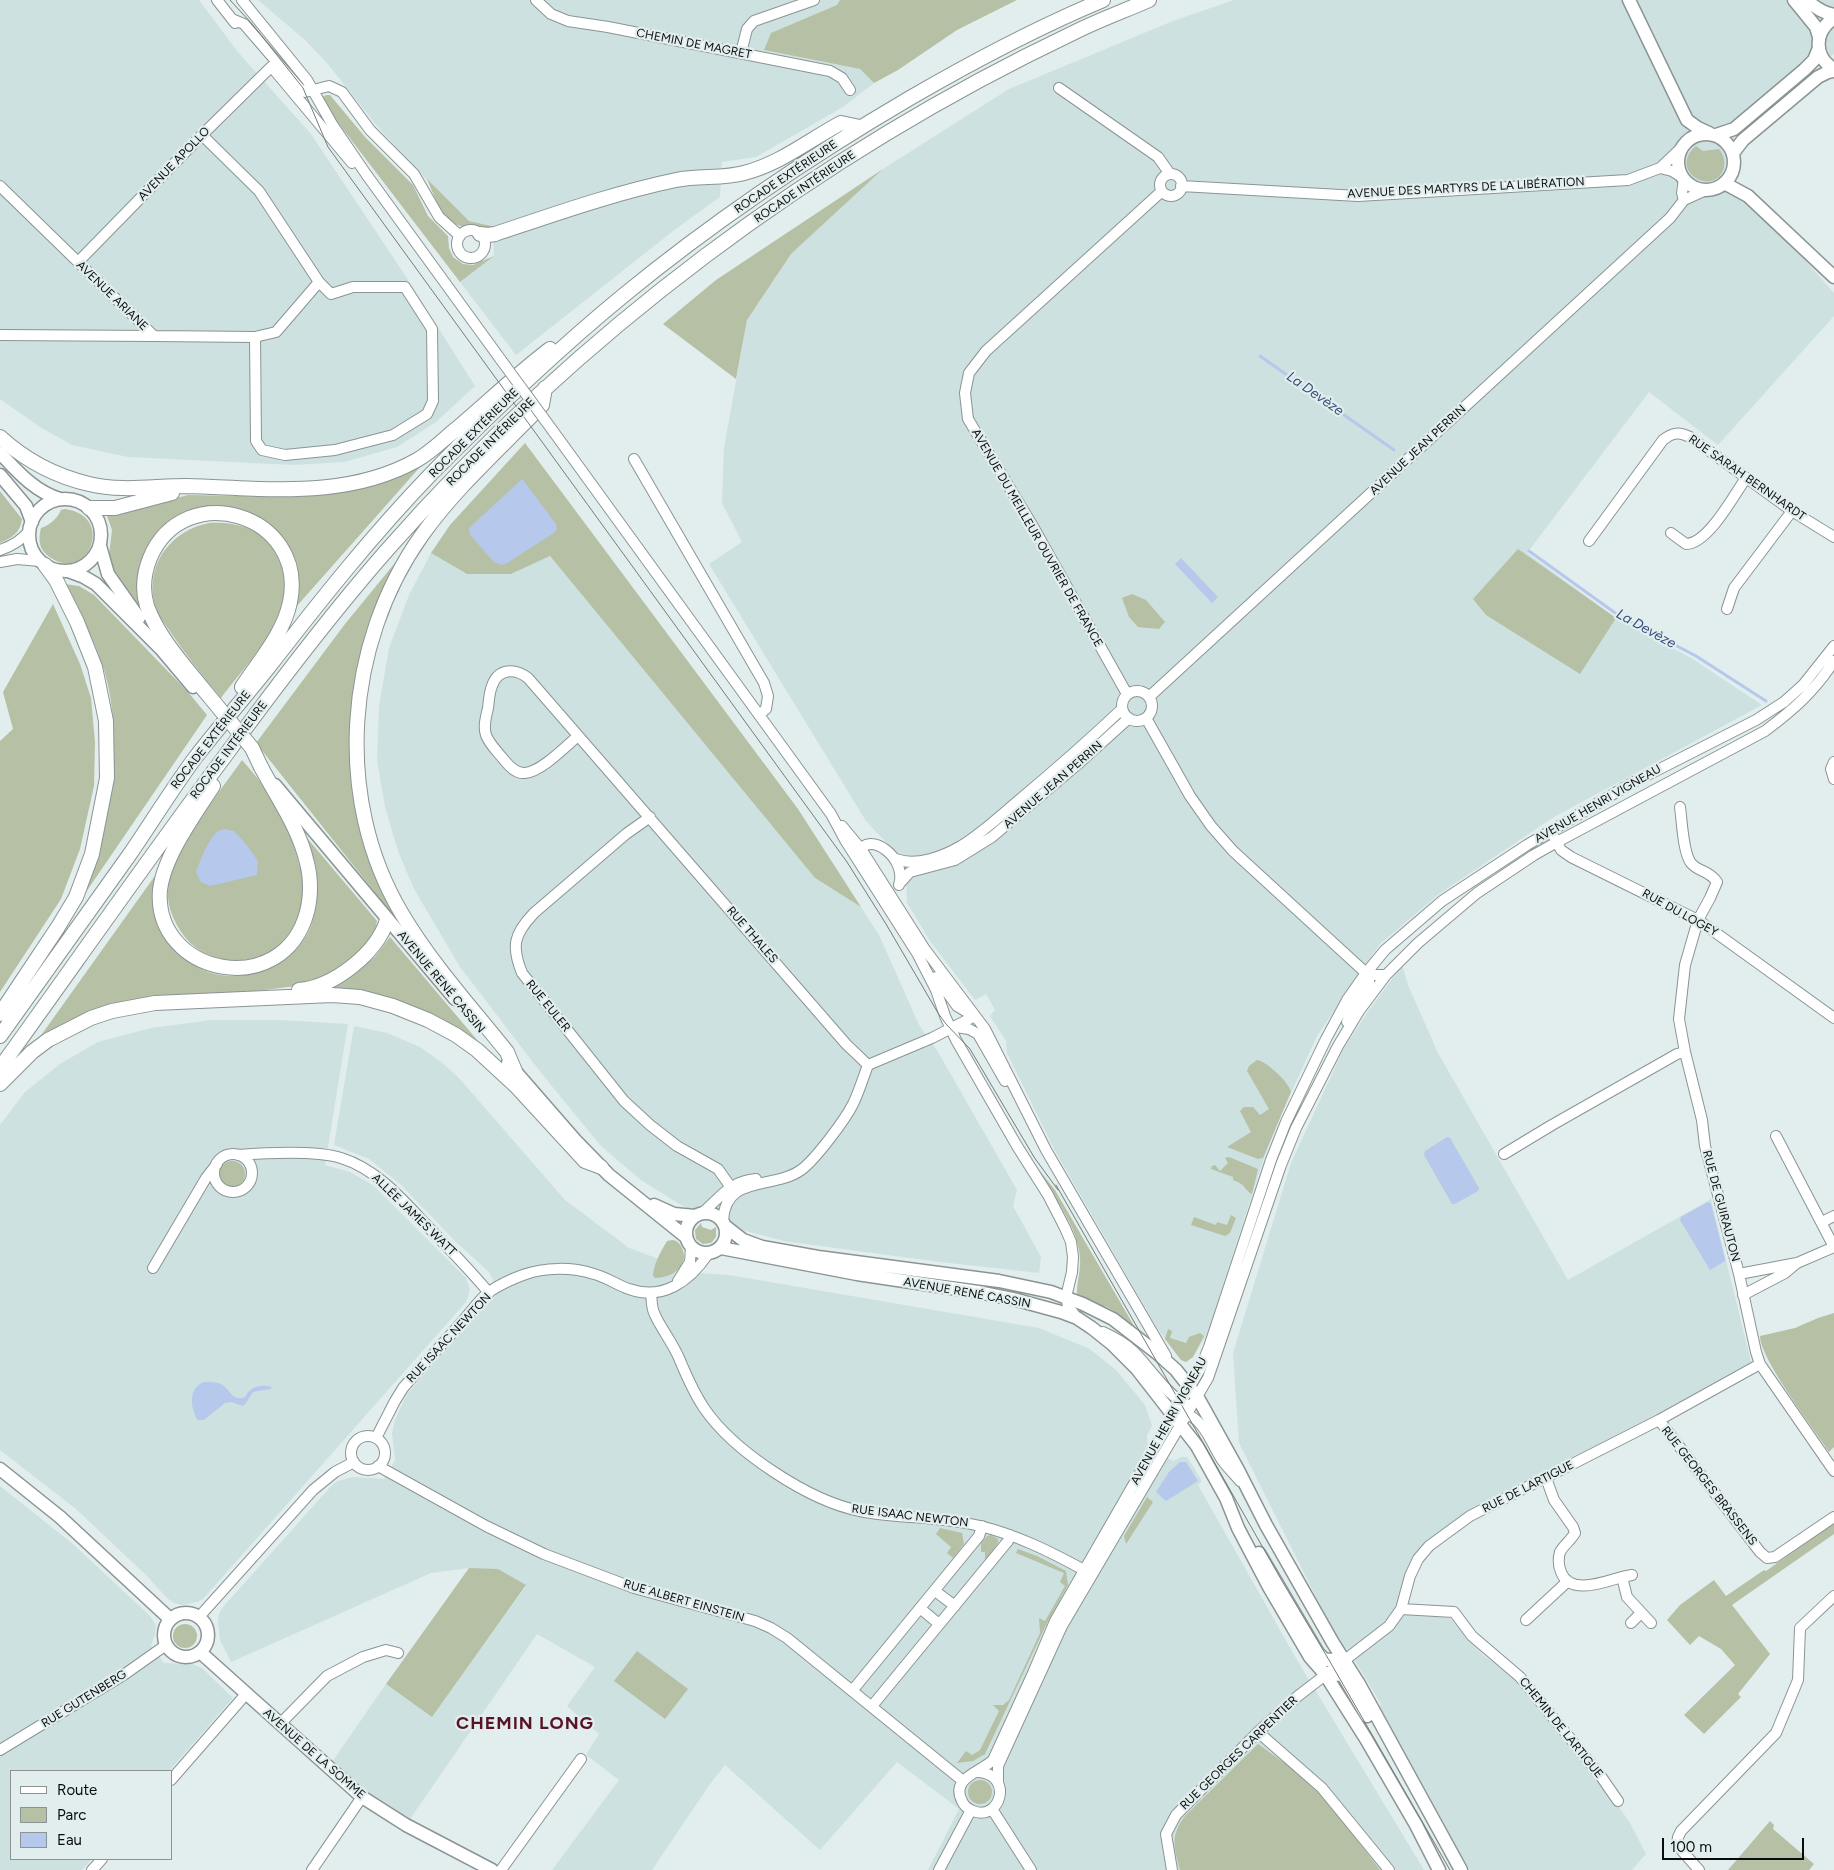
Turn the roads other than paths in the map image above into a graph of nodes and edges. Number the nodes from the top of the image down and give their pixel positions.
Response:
1 (217, 0) edge
2 (242, 0) edge
3 (536, 0) edge
4 (814, 0) edge
5 (1103, 0) edge
6 (1149, 0) edge
7 (1629, 0) edge
8 (1794, 0) edge
9 (1807, 0) edge
10 (1834, 16) edge
11 (232, 19) junction
12 (1819, 43) junction
13 (741, 53) junction
14 (271, 67) junction
15 (1834, 70) edge
16 (1059, 88) dead end
17 (313, 90) junction
18 (850, 90) dead end
19 (1687, 120) junction
20 (860, 127) junction
21 (1713, 134) junction
22 (202, 135) junction
23 (1682, 146) junction
24 (1733, 153) junction
25 (1660, 168) junction
26 (1170, 174) junction
27 (1683, 178) junction
28 (1724, 183) junction
29 (0, 186) edge
30 (1181, 186) junction
31 (1706, 190) junction
32 (1162, 191) junction
33 (1684, 200) junction
34 (392, 212) junction
35 (480, 234) junction
36 (460, 236) junction
37 (78, 262) junction
38 (1834, 277) edge
39 (319, 282) junction
40 (624, 295) junction
41 (0, 335) edge
42 (154, 336) junction
43 (255, 337) junction
44 (546, 388) junction
45 (0, 437) edge
46 (0, 452) edge
47 (634, 459) dead end
48 (0, 475) edge
49 (1746, 478) junction
50 (202, 487) junction
51 (60, 500) junction
52 (89, 508) junction
53 (1792, 511) junction
54 (30, 526) junction
55 (1671, 533) dead end
56 (1834, 537) edge
57 (1589, 541) dead end
58 (100, 546) junction
59 (0, 550) edge
60 (0, 562) edge
61 (43, 563) junction
62 (68, 571) junction
63 (1727, 609) dead end
64 (1834, 647) edge
65 (161, 649) junction
66 (1834, 661) edge
67 (281, 680) junction
68 (203, 693) junction
69 (1127, 694) junction
70 (1149, 697) junction
71 (1122, 708) junction
72 (760, 714) junction
73 (1129, 718) junction
74 (1146, 718) junction
75 (578, 736) junction
76 (194, 759) junction
77 (1834, 762) edge
78 (261, 767) junction
79 (1834, 779) edge
80 (1680, 807) dead end
81 (831, 814) junction
82 (650, 817) junction
83 (1550, 831) junction
84 (1557, 842) junction
85 (969, 846) junction
86 (861, 849) junction
87 (896, 859) junction
88 (859, 861) junction
89 (900, 883) junction
90 (876, 888) junction
91 (891, 894) junction
92 (387, 920) junction
93 (1698, 920) junction
94 (917, 953) junction
95 (1366, 973) junction
96 (1386, 975) junction
97 (155, 1003) junction
98 (0, 1014) edge
99 (975, 1016) junction
100 (1834, 1017) edge
101 (953, 1028) junction
102 (0, 1036) edge
103 (1338, 1046) junction
104 (1685, 1052) junction
105 (868, 1065) junction
106 (0, 1068) edge
107 (515, 1071) junction
108 (0, 1084) edge
109 (1030, 1117) junction
110 (1776, 1136) dead end
111 (1504, 1154) dead end
112 (238, 1155) junction
113 (217, 1164) junction
114 (601, 1168) junction
115 (774, 1180) junction
116 (730, 1186) junction
117 (627, 1191) junction
118 (698, 1215) junction
119 (1834, 1216) edge
120 (1822, 1222) junction
121 (724, 1224) junction
122 (688, 1242) junction
123 (1834, 1247) edge
124 (720, 1248) junction
125 (708, 1254) junction
126 (1798, 1263) junction
127 (153, 1268) dead end
128 (1739, 1274) junction
129 (669, 1288) junction
130 (489, 1293) junction
131 (651, 1293) junction
132 (1743, 1295) junction
133 (1066, 1297) junction
134 (1077, 1318) junction
135 (1092, 1328) junction
136 (1760, 1364) junction
137 (1176, 1370) junction
138 (1189, 1387) junction
139 (1198, 1398) junction
140 (1180, 1402) junction
141 (1180, 1418) junction
142 (1659, 1420) junction
143 (376, 1438) junction
144 (354, 1462) junction
145 (378, 1466) junction
146 (0, 1470) edge
147 (1834, 1470) edge
148 (1546, 1478) junction
149 (1248, 1489) junction
150 (1834, 1516) edge
151 (982, 1526) junction
152 (1238, 1528) junction
153 (1010, 1535) junction
154 (1084, 1570) junction
155 (1568, 1581) junction
156 (935, 1591) junction
157 (1834, 1596) edge
158 (954, 1606) junction
159 (1401, 1608) junction
160 (921, 1609) junction
161 (1641, 1613) junction
162 (199, 1617) junction
163 (170, 1619) junction
164 (1526, 1620) dead end
165 (1631, 1623) dead end
166 (1651, 1623) dead end
167 (940, 1624) junction
168 (166, 1645) junction
169 (200, 1652) junction
170 (398, 1653) dead end
171 (1345, 1659) junction
172 (1325, 1674) junction
173 (852, 1691) junction
174 (246, 1694) junction
175 (872, 1706) junction
176 (280, 1724) junction
177 (1258, 1732) junction
178 (1393, 1746) junction
179 (0, 1750) edge
180 (581, 1759) dead end
181 (978, 1772) junction
182 (172, 1779) edge
183 (963, 1781) junction
184 (998, 1782) junction
185 (362, 1797) junction
186 (1618, 1801) dead end
187 (992, 1809) junction
188 (971, 1810) junction
189 (101, 1860) edge
190 (92, 1870) edge
191 (312, 1870) edge
192 (492, 1870) edge
193 (502, 1870) edge
194 (939, 1870) edge
195 (1031, 1870) edge
196 (1172, 1870) edge
197 (1389, 1870) edge
198 (1439, 1870) edge
199 (1461, 1870) edge
200 (1699, 1870) edge

1 - 11 street
2 - 17 street
3 - 13 street, CHEMIN DE MAGRET
4 - 13 street
5 - 20 highway, ROCADE EXTÉRIEURE
6 - 44 highway, ROCADE INTÉRIEURE
7 - 19 main road
8 - 12 main road
9 - 10 main road
10 - 12 main road
11 - 14 street
11 - 17 street
12 - 15 main road
12 - 21 main road
13 - 18 street, CHEMIN DE MAGRET
14 - 22 street, AVENUE APOLLO
14 - 34 street
15 - 24 main road
16 - 26 street
17 - 34 street
17 - 36 street
19 - 21 main road
19 - 23 main road
20 - 35 highway
20 - 40 highway, ROCADE EXTÉRIEURE
21 - 23 main road
21 - 24 main road
22 - 37 street, AVENUE APOLLO
22 - 39 street
23 - 25 street, AVENUE DES MARTYRS DE LA LIBÉRATION
23 - 27 main road
24 - 28 main road
25 - 27 street
25 - 30 street, AVENUE DES MARTYRS DE LA LIBÉRATION
26 - 30 street
26 - 32 street
27 - 31 main road
27 - 33 street
28 - 31 main road
28 - 38 main road
29 - 37 street, AVENUE ARIANE
30 - 32 street
31 - 33 street, AVENUE JEAN PERRIN
32 - 69 street, AVENUE DU MEILLEUR OUVRIER DE FRANCE
33 - 70 street, AVENUE JEAN PERRIN
34 - 72 street, bridge
35 - 36 street
35 - 36 street
37 - 42 street, AVENUE ARIANE
39 - 43 street, AVENUE ARIANE
39 - 43 street
40 - 50 highway
40 - 76 highway, ROCADE EXTÉRIEURE
41 - 42 street
42 - 43 street, AVENUE ARIANE
44 - 67 highway, ROCADE INTÉRIEURE
44 - 107 highway
45 - 50 highway
46 - 51 main road
47 - 72 street
48 - 54 main road
49 - 53 street, RUE SARAH BERNHARDT
49 - 55 street
49 - 57 street, RUE SARAH BERNHARDT
50 - 52 highway
51 - 52 main road
51 - 54 main road
52 - 58 main road
53 - 56 street, RUE SARAH BERNHARDT
53 - 63 street
54 - 59 street
54 - 61 main road
58 - 62 main road
58 - 65 main road
60 - 61 street
61 - 62 main road
61 - 98 highway
62 - 65 main road
64 - 83 street, AVENUE HENRI VIGNEAU
65 - 68 main road
66 - 84 street, AVENUE HENRI VIGNEAU
67 - 78 highway
67 - 106 highway, ROCADE INTÉRIEURE
68 - 76 highway
68 - 78 highway, bridge
69 - 70 street
69 - 71 street
70 - 74 street
71 - 73 street
71 - 85 street, AVENUE JEAN PERRIN
72 - 81 street
73 - 74 street
73 - 85 street, AVENUE JEAN PERRIN
74 - 95 street
75 - 75 street, RUE THALES
75 - 82 street, RUE THALES
76 - 102 highway, ROCADE EXTÉRIEURE
77 - 79 street
78 - 92 main road, AVENUE RENÉ CASSIN
80 - 93 street, RUE DE GUIRAUTON
81 - 86 street
81 - 88 street
82 - 105 street, RUE THALES
82 - 116 street, RUE EULER
83 - 84 street, RUE DU LOGEY
83 - 95 street, AVENUE HENRI VIGNEAU
84 - 93 street, RUE DU LOGEY
84 - 96 street, AVENUE HENRI VIGNEAU
85 - 87 street, AVENUE JEAN PERRIN
85 - 89 street, AVENUE JEAN PERRIN
86 - 87 street, AVENUE JEAN PERRIN
86 - 88 street
86 - 91 street
87 - 89 street
88 - 90 street
89 - 91 street, AVENUE JEAN PERRIN
90 - 91 street
90 - 94 street
91 - 99 street
92 - 97 highway
92 - 107 main road, AVENUE RENÉ CASSIN
93 - 100 street, RUE DU LOGEY
93 - 104 street, RUE DE GUIRAUTON
94 - 99 street
94 - 101 street
95 - 96 street
95 - 103 street, AVENUE HENRI VIGNEAU
95 - 138 street, AVENUE HENRI VIGNEAU
96 - 103 street, AVENUE HENRI VIGNEAU
97 - 108 highway
97 - 114 highway
99 - 101 street
99 - 109 street
101 - 105 street
101 - 109 street
101 - 133 street
103 - 139 street, AVENUE HENRI VIGNEAU
104 - 111 street
104 - 128 street, RUE DE GUIRAUTON
105 - 115 street
107 - 114 main road, AVENUE RENÉ CASSIN
109 - 137 street
110 - 120 street
112 - 113 street
112 - 113 street
112 - 130 street, ALLÉE JAMES WATT
113 - 127 street
114 - 117 main road, AVENUE RENÉ CASSIN
115 - 116 street
115 - 121 street
116 - 118 street
117 - 118 main road, AVENUE RENÉ CASSIN
117 - 122 main road, AVENUE RENÉ CASSIN
118 - 121 main road
118 - 122 main road
119 - 120 street
120 - 123 street
121 - 124 main road
121 - 133 main road, AVENUE RENÉ CASSIN
122 - 125 main road
122 - 129 street
123 - 126 street
124 - 125 main road
124 - 134 main road, AVENUE RENÉ CASSIN
125 - 129 street
126 - 128 street
126 - 132 street
128 - 132 street, RUE DE GUIRAUTON
129 - 131 street
130 - 131 street, RUE ISAAC NEWTON
130 - 143 street, RUE ISAAC NEWTON
131 - 151 street, RUE ISAAC NEWTON
132 - 136 street, RUE DE GUIRAUTON
133 - 134 street
133 - 137 main road, AVENUE RENÉ CASSIN
134 - 135 main road, AVENUE RENÉ CASSIN
135 - 140 street
135 - 141 main road, AVENUE RENÉ CASSIN
136 - 142 street, RUE DE LARTIGUE
136 - 147 street, RUE DE GUIRAUTON
137 - 138 main road, AVENUE RENÉ CASSIN
138 - 139 main road, AVENUE RENÉ CASSIN
138 - 140 street, AVENUE HENRI VIGNEAU
139 - 140 street
139 - 141 street, AVENUE HENRI VIGNEAU
139 - 149 main road, AVENUE RENÉ CASSIN
140 - 141 street, AVENUE HENRI VIGNEAU
141 - 149 street
141 - 152 main road, AVENUE RENÉ CASSIN
141 - 154 street, AVENUE HENRI VIGNEAU
141 - 184 street, AVENUE HENRI VIGNEAU
142 - 148 street, RUE DE LARTIGUE
142 - 150 street, RUE GEORGES BRASSENS
143 - 144 street
143 - 145 street
144 - 145 street
144 - 162 street
145 - 173 street, RUE ALBERT EINSTEIN
146 - 163 main road
148 - 155 street
148 - 159 street, RUE DE LARTIGUE
149 - 171 main road, AVENUE RENÉ CASSIN
151 - 153 street, RUE ISAAC NEWTON
151 - 156 street
152 - 171 main road
152 - 172 main road
153 - 154 street, RUE ISAAC NEWTON
153 - 158 street
154 - 181 street, AVENUE HENRI VIGNEAU
155 - 161 street
155 - 164 street
156 - 158 street
156 - 160 street
157 - 200 street
158 - 167 street
159 - 171 street, RUE DE LARTIGUE
159 - 186 street, CHEMIN DE LARTIGUE
160 - 167 street
160 - 173 street
161 - 165 street
161 - 166 street
162 - 163 main road
162 - 169 main road
163 - 168 main road
167 - 175 street
168 - 169 main road
168 - 179 street, RUE GUTENBERG
169 - 174 main road, AVENUE DE LA SOMME
170 - 176 street
171 - 172 street, RUE GEORGES CARPENTIER
171 - 178 main road, AVENUE RENÉ CASSIN
172 - 177 street, RUE GEORGES CARPENTIER
172 - 178 main road
172 - 198 main road
173 - 175 street, RUE ALBERT EINSTEIN
174 - 176 main road, AVENUE DE LA SOMME
174 - 182 street
175 - 183 street, RUE ALBERT EINSTEIN
176 - 185 main road, AVENUE DE LA SOMME
177 - 196 street, RUE GEORGES CARPENTIER
177 - 197 street
178 - 199 main road, AVENUE RENÉ CASSIN
180 - 193 street
181 - 183 street, AVENUE HENRI VIGNEAU
181 - 184 street
183 - 188 street
184 - 187 street, AVENUE HENRI VIGNEAU
185 - 191 street
185 - 192 main road, AVENUE DE LA SOMME
187 - 188 street
187 - 195 street
188 - 194 street
189 - 190 street

